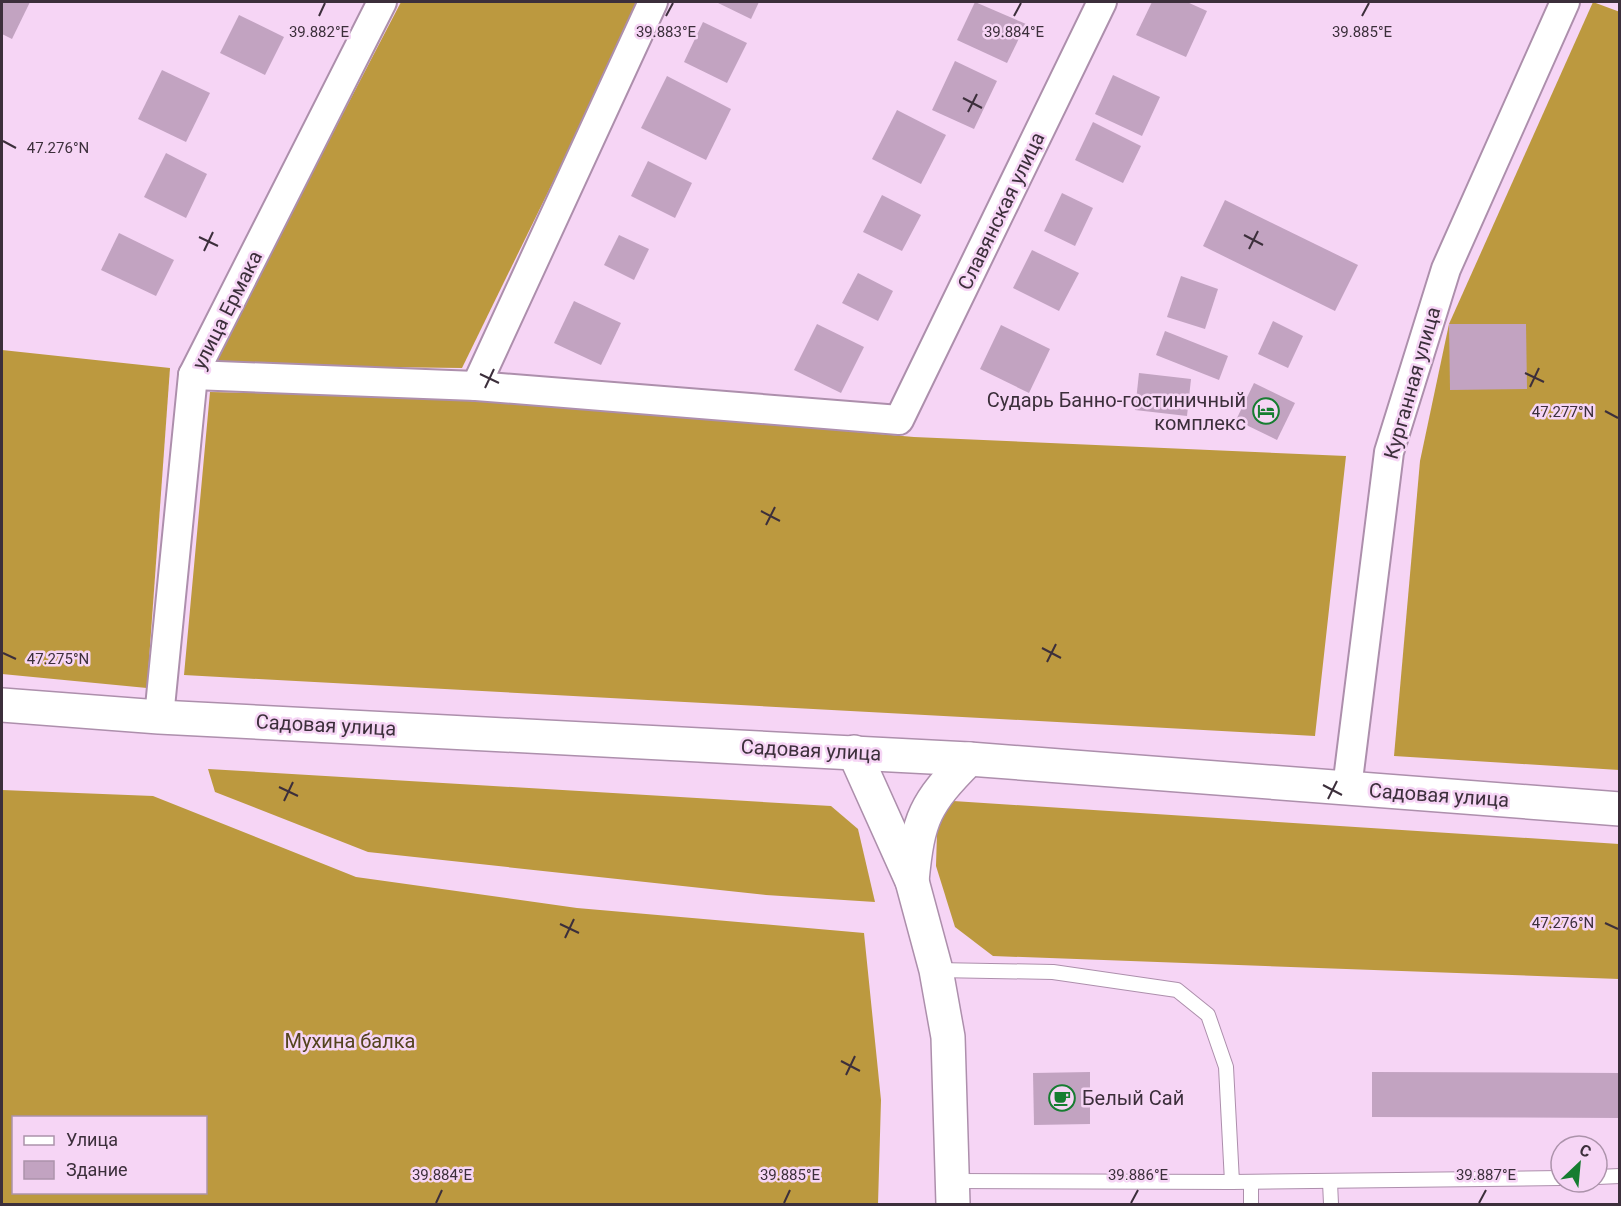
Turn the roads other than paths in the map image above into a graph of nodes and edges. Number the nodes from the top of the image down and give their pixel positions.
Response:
1 (382, 2) edge
2 (653, 2) edge
3 (1102, 2) edge
4 (1565, 2) edge
5 (193, 375) junction
6 (476, 386) junction
7 (2, 705) edge
8 (159, 717) junction
9 (854, 752) junction
10 (969, 759) junction
11 (1347, 788) junction
12 (1620, 809) edge
13 (912, 881) junction
14 (936, 969) junction
15 (1549, 1178) edge
16 (1232, 1182) junction
17 (1251, 1182) junction
18 (1330, 1182) junction
19 (953, 1193) edge
20 (1251, 1204) edge
21 (1331, 1204) edge

1 - 5 street, улица Ермака
2 - 6 street
3 - 6 street, Славянская улица
4 - 11 street, Курганная улица
5 - 6 street
5 - 8 street, улица Ермака
7 - 8 main road, Садовая улица
8 - 9 main road, Садовая улица
9 - 10 main road, Садовая улица
9 - 13 main road
10 - 11 main road, Садовая улица
10 - 13 main road
11 - 12 main road, Садовая улица
13 - 14 main road
14 - 16 lane
14 - 19 main road
15 - 18 lane
16 - 17 lane
16 - 19 lane
17 - 18 lane
17 - 20 lane
18 - 21 lane

